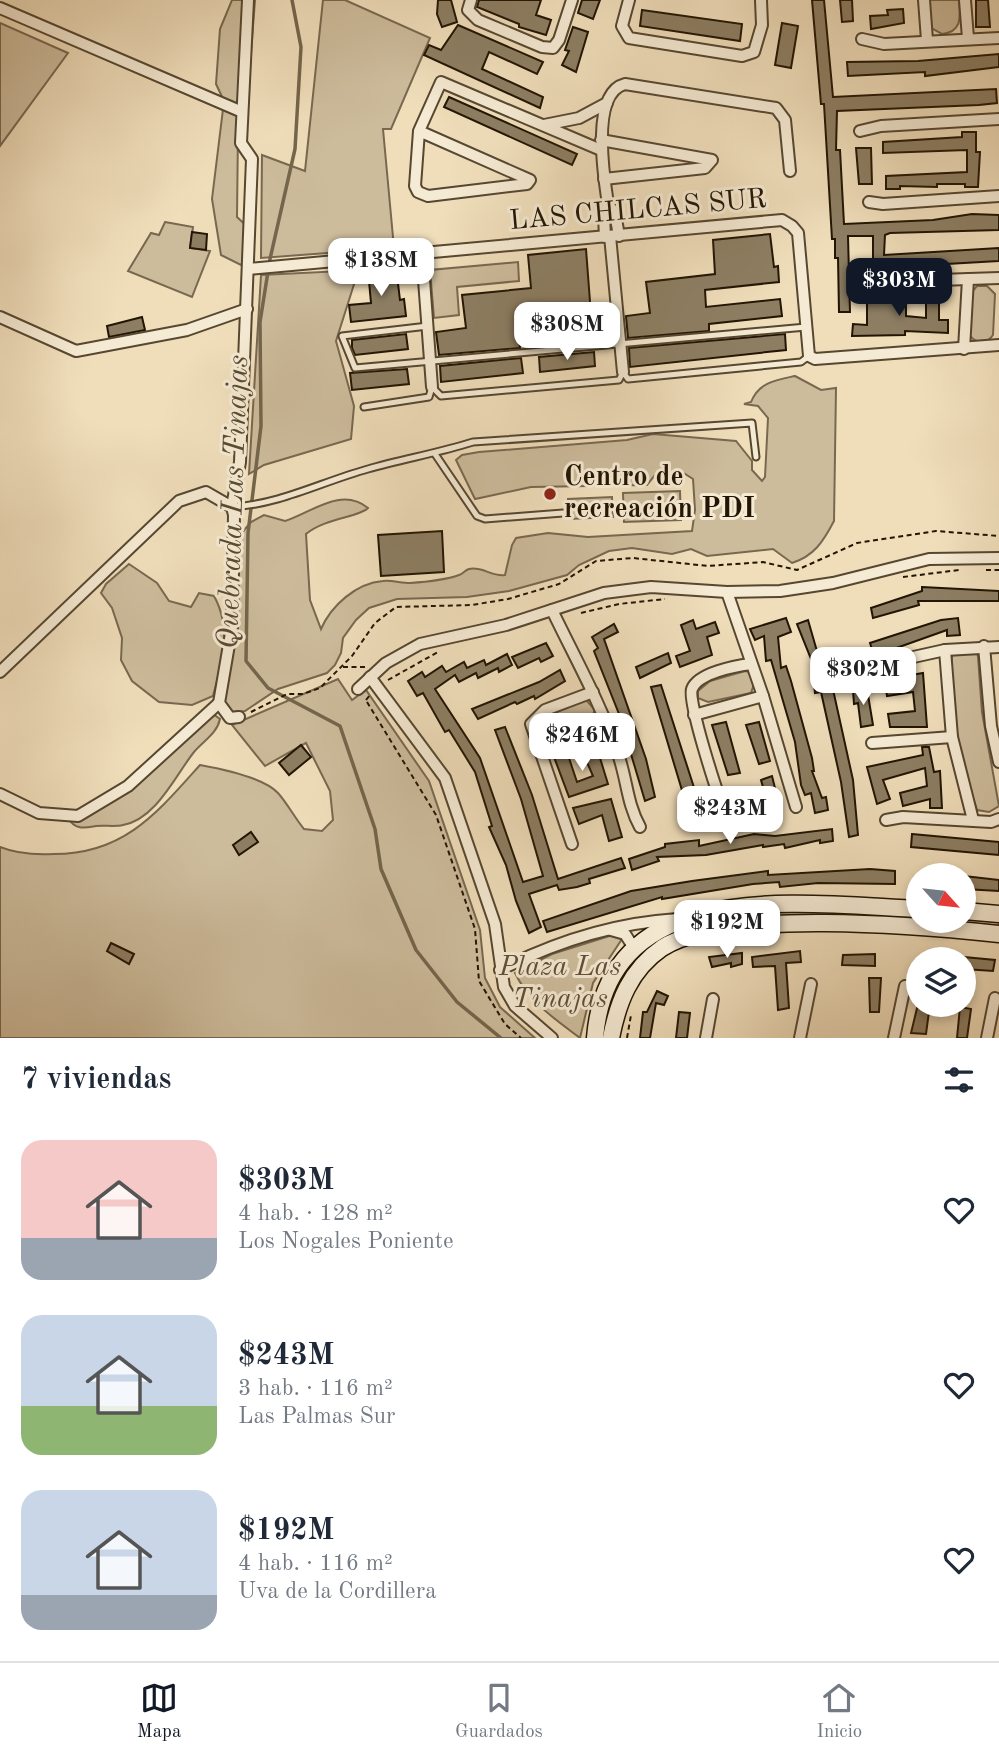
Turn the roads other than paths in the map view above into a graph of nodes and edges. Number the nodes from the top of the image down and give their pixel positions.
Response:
1 (248, 0) edge
2 (572, 0) edge
3 (629, 0) edge
4 (761, 0) edge
5 (924, 0) edge
6 (965, 0) edge
7 (470, 5) edge
8 (0, 8) edge
9 (968, 38) junction
10 (999, 38) edge
11 (862, 39) dead end
12 (927, 40) junction
13 (607, 103) junction
14 (240, 111) junction
15 (999, 120) edge
16 (542, 125) junction
17 (419, 131) junction
18 (860, 131) dead end
19 (601, 145) junction
20 (790, 171) dead end
21 (604, 179) junction
22 (999, 196) edge
23 (869, 202) dead end
24 (611, 236) junction
25 (422, 253) junction
26 (248, 268) junction
27 (999, 278) edge
28 (968, 279) junction
29 (879, 282) dead end
30 (247, 309) junction
31 (0, 317) edge
32 (428, 326) junction
33 (806, 327) junction
34 (999, 343) edge
35 (620, 344) junction
36 (964, 349) junction
37 (809, 356) junction
38 (430, 361) junction
39 (623, 372) junction
40 (432, 387) junction
41 (365, 407) dead end
42 (435, 454) junction
43 (756, 457) dead end
44 (232, 507) junction
45 (563, 513) dead end
46 (999, 558) edge
47 (727, 592) junction
48 (552, 610) junction
49 (984, 646) junction
50 (999, 647) edge
51 (945, 650) junction
52 (751, 664) junction
53 (855, 670) dead end
54 (0, 672) edge
55 (370, 677) junction
56 (358, 690) dead end
57 (593, 692) junction
58 (763, 696) junction
59 (219, 703) junction
60 (694, 715) junction
61 (239, 717) dead end
62 (606, 725) junction
63 (952, 737) junction
64 (872, 743) dead end
65 (539, 750) junction
66 (999, 762) edge
67 (0, 794) edge
68 (796, 807) dead end
69 (725, 811) dead end
70 (886, 820) dead end
71 (973, 820) junction
72 (999, 820) edge
73 (640, 827) dead end
74 (572, 844) dead end
75 (906, 908) edge
76 (976, 912) edge
77 (999, 914) edge
78 (680, 919) junction
79 (608, 930) junction
80 (999, 934) edge
81 (634, 948) junction
82 (499, 970) junction
83 (811, 984) dead end
84 (905, 986) dead end
85 (995, 998) dead end
86 (713, 999) dead end
87 (552, 1038) edge
88 (595, 1038) edge
89 (611, 1038) edge
90 (706, 1038) edge
91 (800, 1038) edge
92 (894, 1038) edge
93 (987, 1038) edge

1 - 14 street
2 - 7 street
3 - 4 street
5 - 12 street
6 - 9 street
8 - 14 street
9 - 10 street
9 - 12 street
11 - 12 street
13 - 16 street
13 - 19 street
13 - 20 street
14 - 26 street
15 - 18 street
16 - 17 street
16 - 19 street
17 - 17 street
19 - 21 street
19 - 21 street
21 - 24 street
22 - 23 street
24 - 25 street, LAS CHILCAS SUR
24 - 33 street, LAS CHILCAS SUR
24 - 35 street
25 - 26 street, LAS CHILCAS SUR
25 - 32 street
26 - 30 street
27 - 28 street
28 - 29 street
28 - 36 street
30 - 31 street
30 - 44 street
32 - 38 street
32 - 38 lane
33 - 35 lane
33 - 37 street, LAS CHILCAS SUR
34 - 36 street
35 - 38 lane
35 - 39 street
36 - 37 street
37 - 39 lane
38 - 40 street
39 - 40 lane
40 - 41 lane
42 - 43 lane
42 - 44 lane
42 - 45 lane
44 - 54 street
44 - 59 street
46 - 47 street
47 - 48 street
47 - 52 street
48 - 55 street
48 - 57 street
49 - 50 street
49 - 51 street
49 - 66 street
51 - 53 street
51 - 63 street
52 - 58 street
52 - 60 street
55 - 56 street
55 - 82 street
57 - 62 street
57 - 65 street
58 - 60 street
58 - 68 street
59 - 61 street
59 - 67 street
60 - 69 street
62 - 65 street
62 - 73 street
63 - 64 street
63 - 71 street
65 - 74 street
70 - 71 street
71 - 72 street
75 - 78 street
76 - 77 street
78 - 79 street
78 - 81 street
79 - 81 street
79 - 82 street
80 - 89 street
81 - 88 street
82 - 87 street
83 - 91 street
84 - 92 street
85 - 93 street
86 - 90 street

